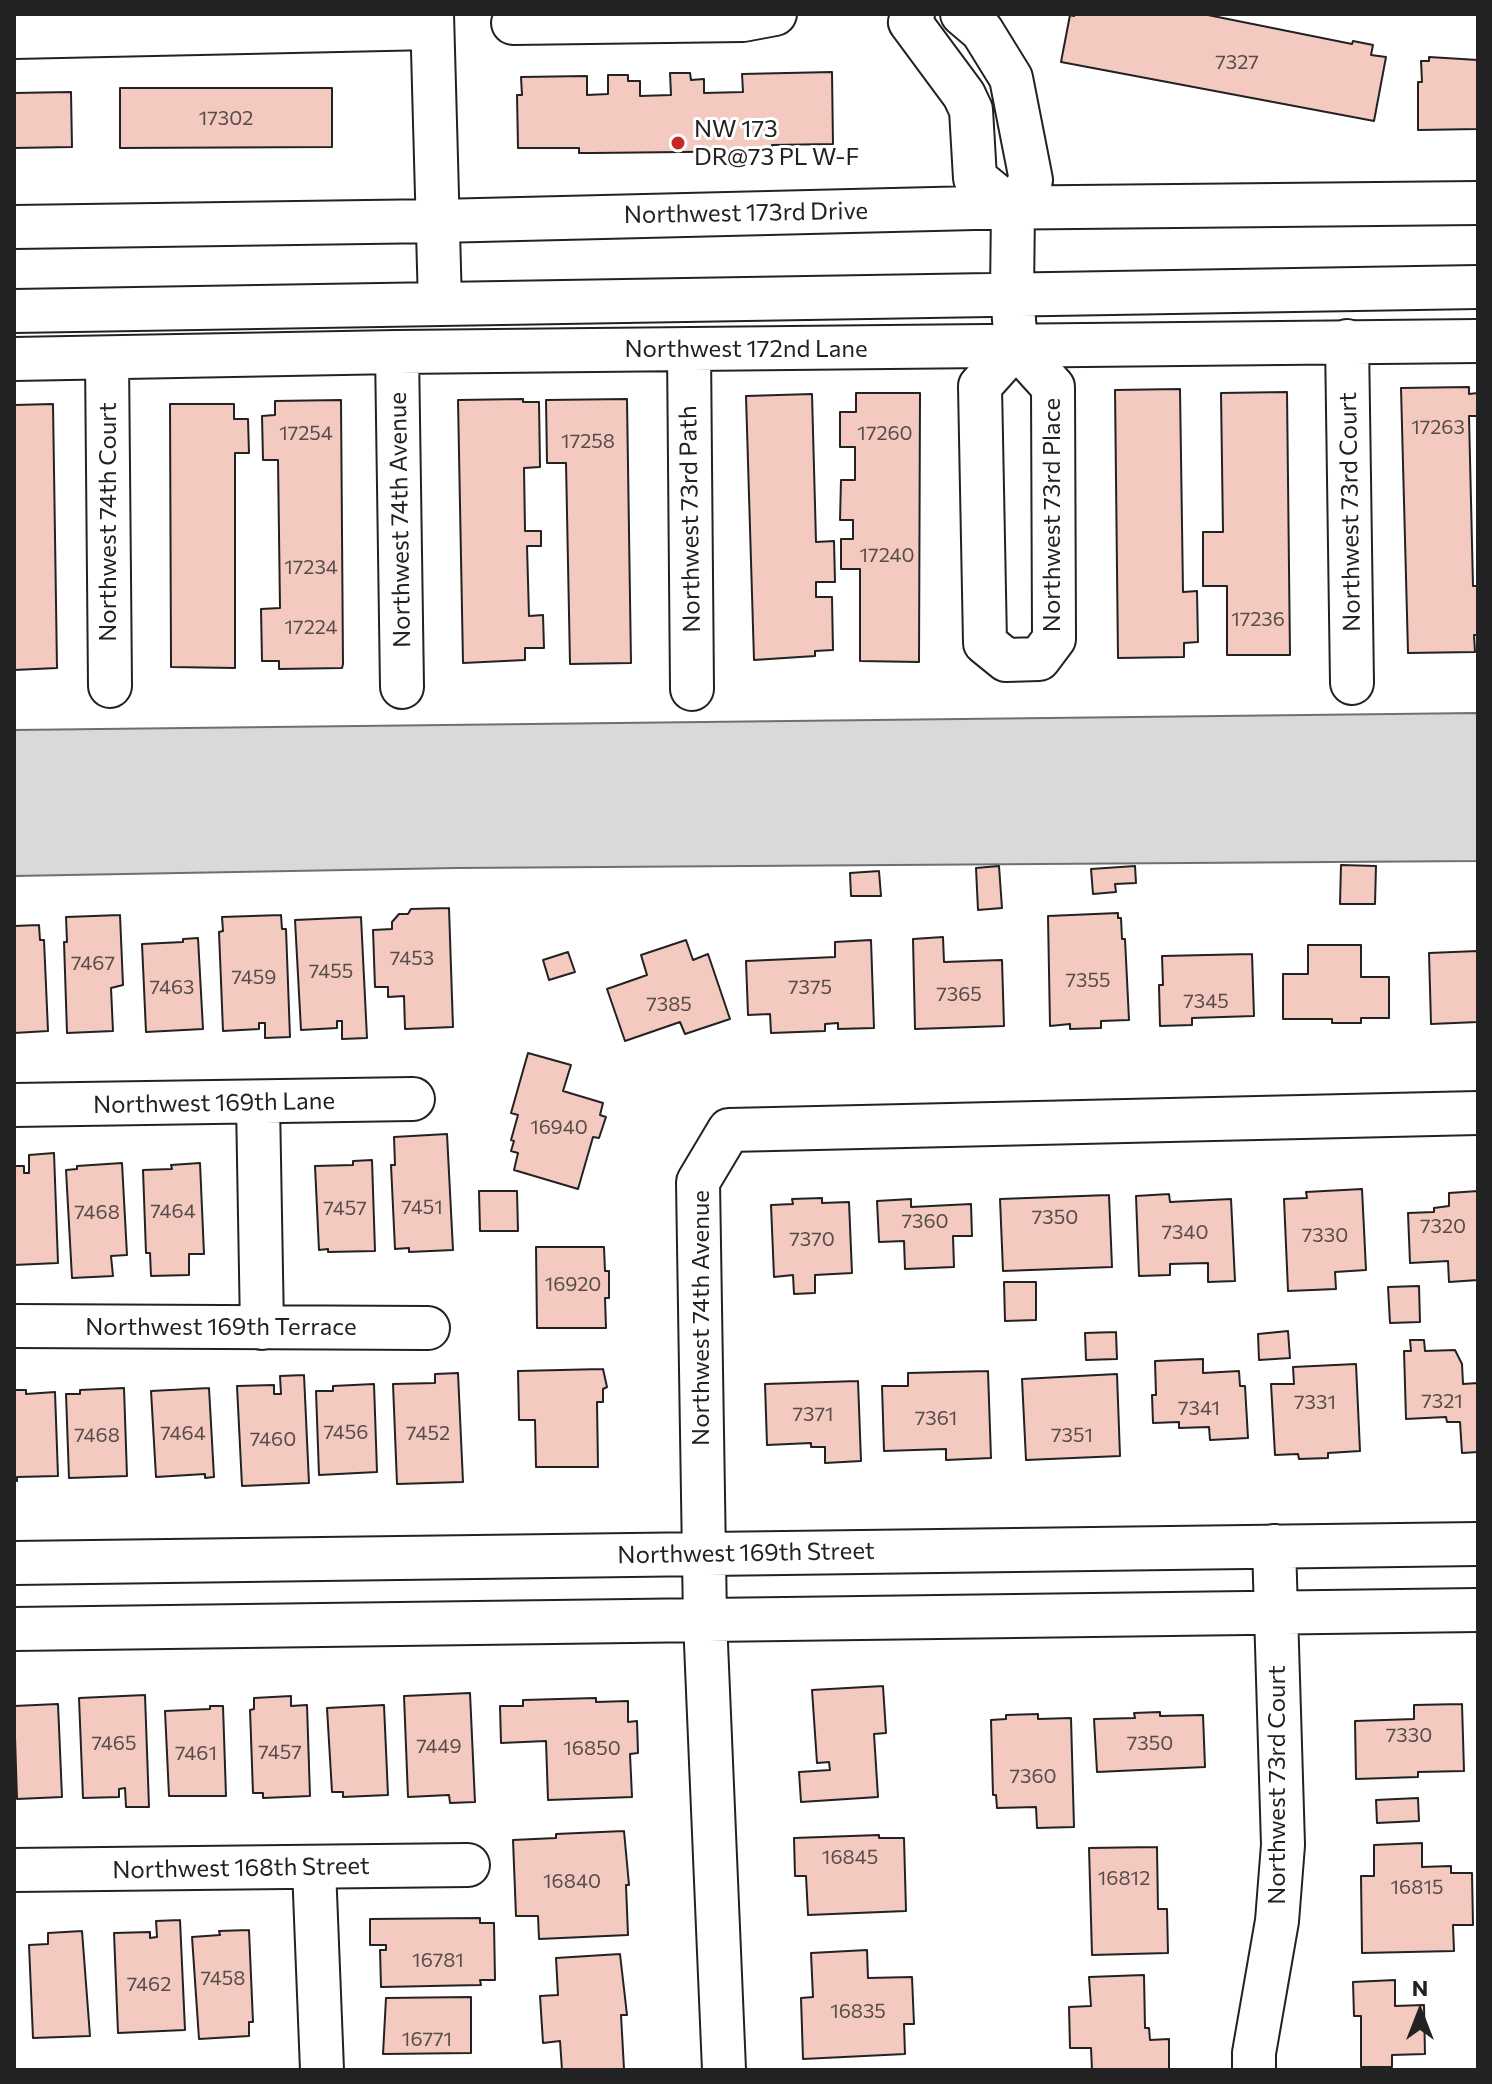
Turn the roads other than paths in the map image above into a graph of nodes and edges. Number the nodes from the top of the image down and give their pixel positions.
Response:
1 (775, 14) edge
2 (913, 14) edge
3 (962, 14) edge
4 (641, 18) edge
5 (432, 21) edge
6 (513, 23) dead end
7 (14, 37) edge
8 (1478, 203) edge
9 (1013, 209) junction
10 (438, 221) junction
11 (14, 227) edge
12 (1478, 287) edge
13 (1012, 293) junction
14 (440, 304) junction
15 (14, 311) edge
16 (1347, 341) junction
17 (1478, 341) edge
18 (1016, 346) junction
19 (689, 349) junction
20 (397, 352) junction
21 (107, 358) junction
22 (14, 359) edge
23 (1352, 683) dead end
24 (110, 686) dead end
25 (402, 687) dead end
26 (692, 689) dead end
27 (413, 1099) dead end
28 (258, 1103) junction
29 (14, 1105) edge
30 (1478, 1113) edge
31 (14, 1326) edge
32 (262, 1328) junction
33 (428, 1328) dead end
34 (1478, 1544) edge
35 (1274, 1546) junction
36 (703, 1554) junction
37 (14, 1563) edge
38 (1478, 1610) edge
39 (1276, 1613) junction
40 (705, 1620) junction
41 (14, 1629) edge
42 (468, 1865) dead end
43 (314, 1868) junction
44 (14, 1870) edge
45 (322, 2070) edge
46 (724, 2070) edge
47 (1254, 2070) edge

1 - 4 street
2 - 9 street
3 - 9 street
4 - 6 street
5 - 7 street
5 - 10 street
8 - 9 street, Northwest 173rd Drive
9 - 10 street, Northwest 173rd Drive
9 - 13 street
10 - 11 street, Northwest 173rd Drive
10 - 14 street
12 - 13 street
13 - 14 street
13 - 18 street
14 - 15 street
16 - 17 street, Northwest 172nd Lane
16 - 18 street, Northwest 172nd Lane
16 - 23 street, Northwest 73rd Court
18 - 18 street, Northwest 73rd Place
18 - 19 street, Northwest 172nd Lane
19 - 20 street, Northwest 172nd Lane
19 - 26 street, Northwest 73rd Path
20 - 21 street, Northwest 172nd Lane
20 - 25 street, Northwest 74th Avenue
21 - 22 street, Northwest 172nd Lane
21 - 24 street, Northwest 74th Court
27 - 28 street, Northwest 169th Lane
28 - 29 street, Northwest 169th Lane
28 - 32 street
30 - 36 street, Northwest 74th Avenue
31 - 32 street, Northwest 169th Terrace
32 - 33 street, Northwest 169th Terrace
34 - 35 street, Northwest 169th Street
35 - 36 street, Northwest 169th Street
35 - 39 street, Northwest 73rd Court
36 - 37 street, Northwest 169th Street
36 - 40 street, Northwest 74th Avenue
38 - 39 street
39 - 40 street
39 - 47 street, Northwest 73rd Court
40 - 41 street
40 - 46 street, Northwest 74th Avenue
42 - 43 street, Northwest 168th Street
43 - 44 street, Northwest 168th Street
43 - 45 street

